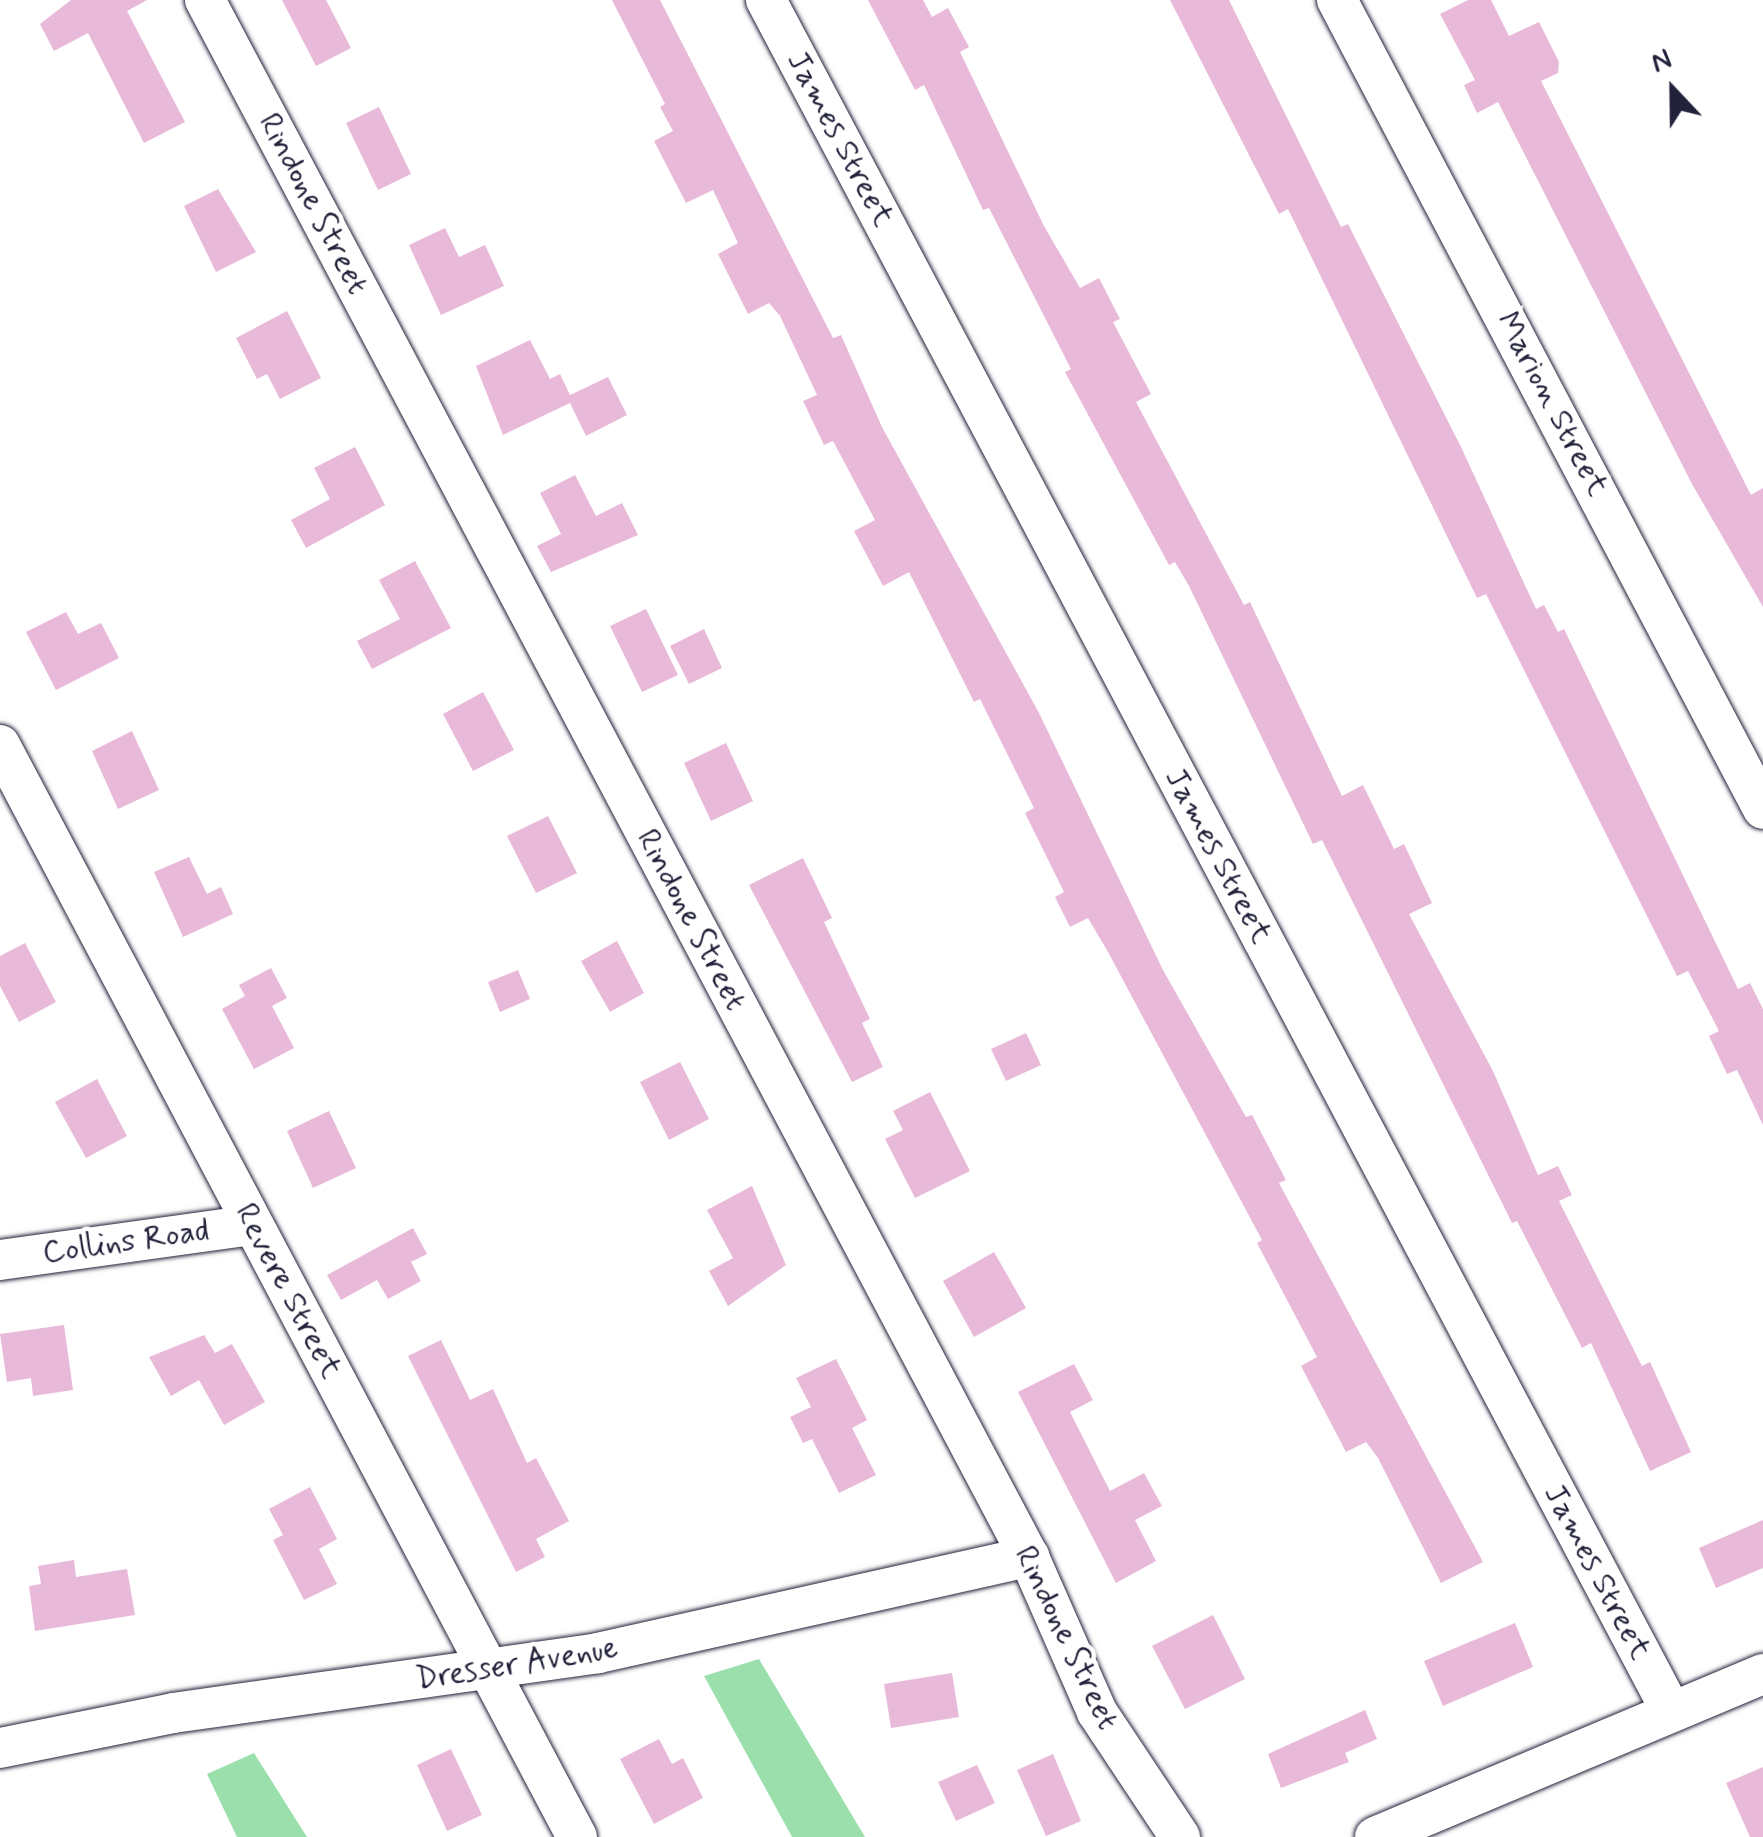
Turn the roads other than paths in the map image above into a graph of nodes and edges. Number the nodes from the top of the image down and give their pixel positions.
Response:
1 (205, 0) edge
2 (766, 0) edge
3 (1337, 0) edge
4 (0, 745) edge
5 (1763, 809) edge
6 (252, 1225) junction
7 (0, 1260) edge
8 (1029, 1556) junction
9 (490, 1669) junction
10 (1763, 1674) edge
11 (1671, 1711) junction
12 (0, 1748) edge
13 (577, 1837) edge
14 (1180, 1837) edge
15 (1375, 1837) edge

1 - 8 street, Rindone Street
2 - 11 street, James Street
3 - 5 street, Marion Street
4 - 6 street, Revere Street
6 - 7 street, Collins Road
6 - 9 street, Revere Street
8 - 9 street, Dresser Avenue
8 - 14 street, Rindone Street
9 - 12 street, Dresser Avenue
9 - 13 street, Revere Street
10 - 11 street
11 - 15 street

